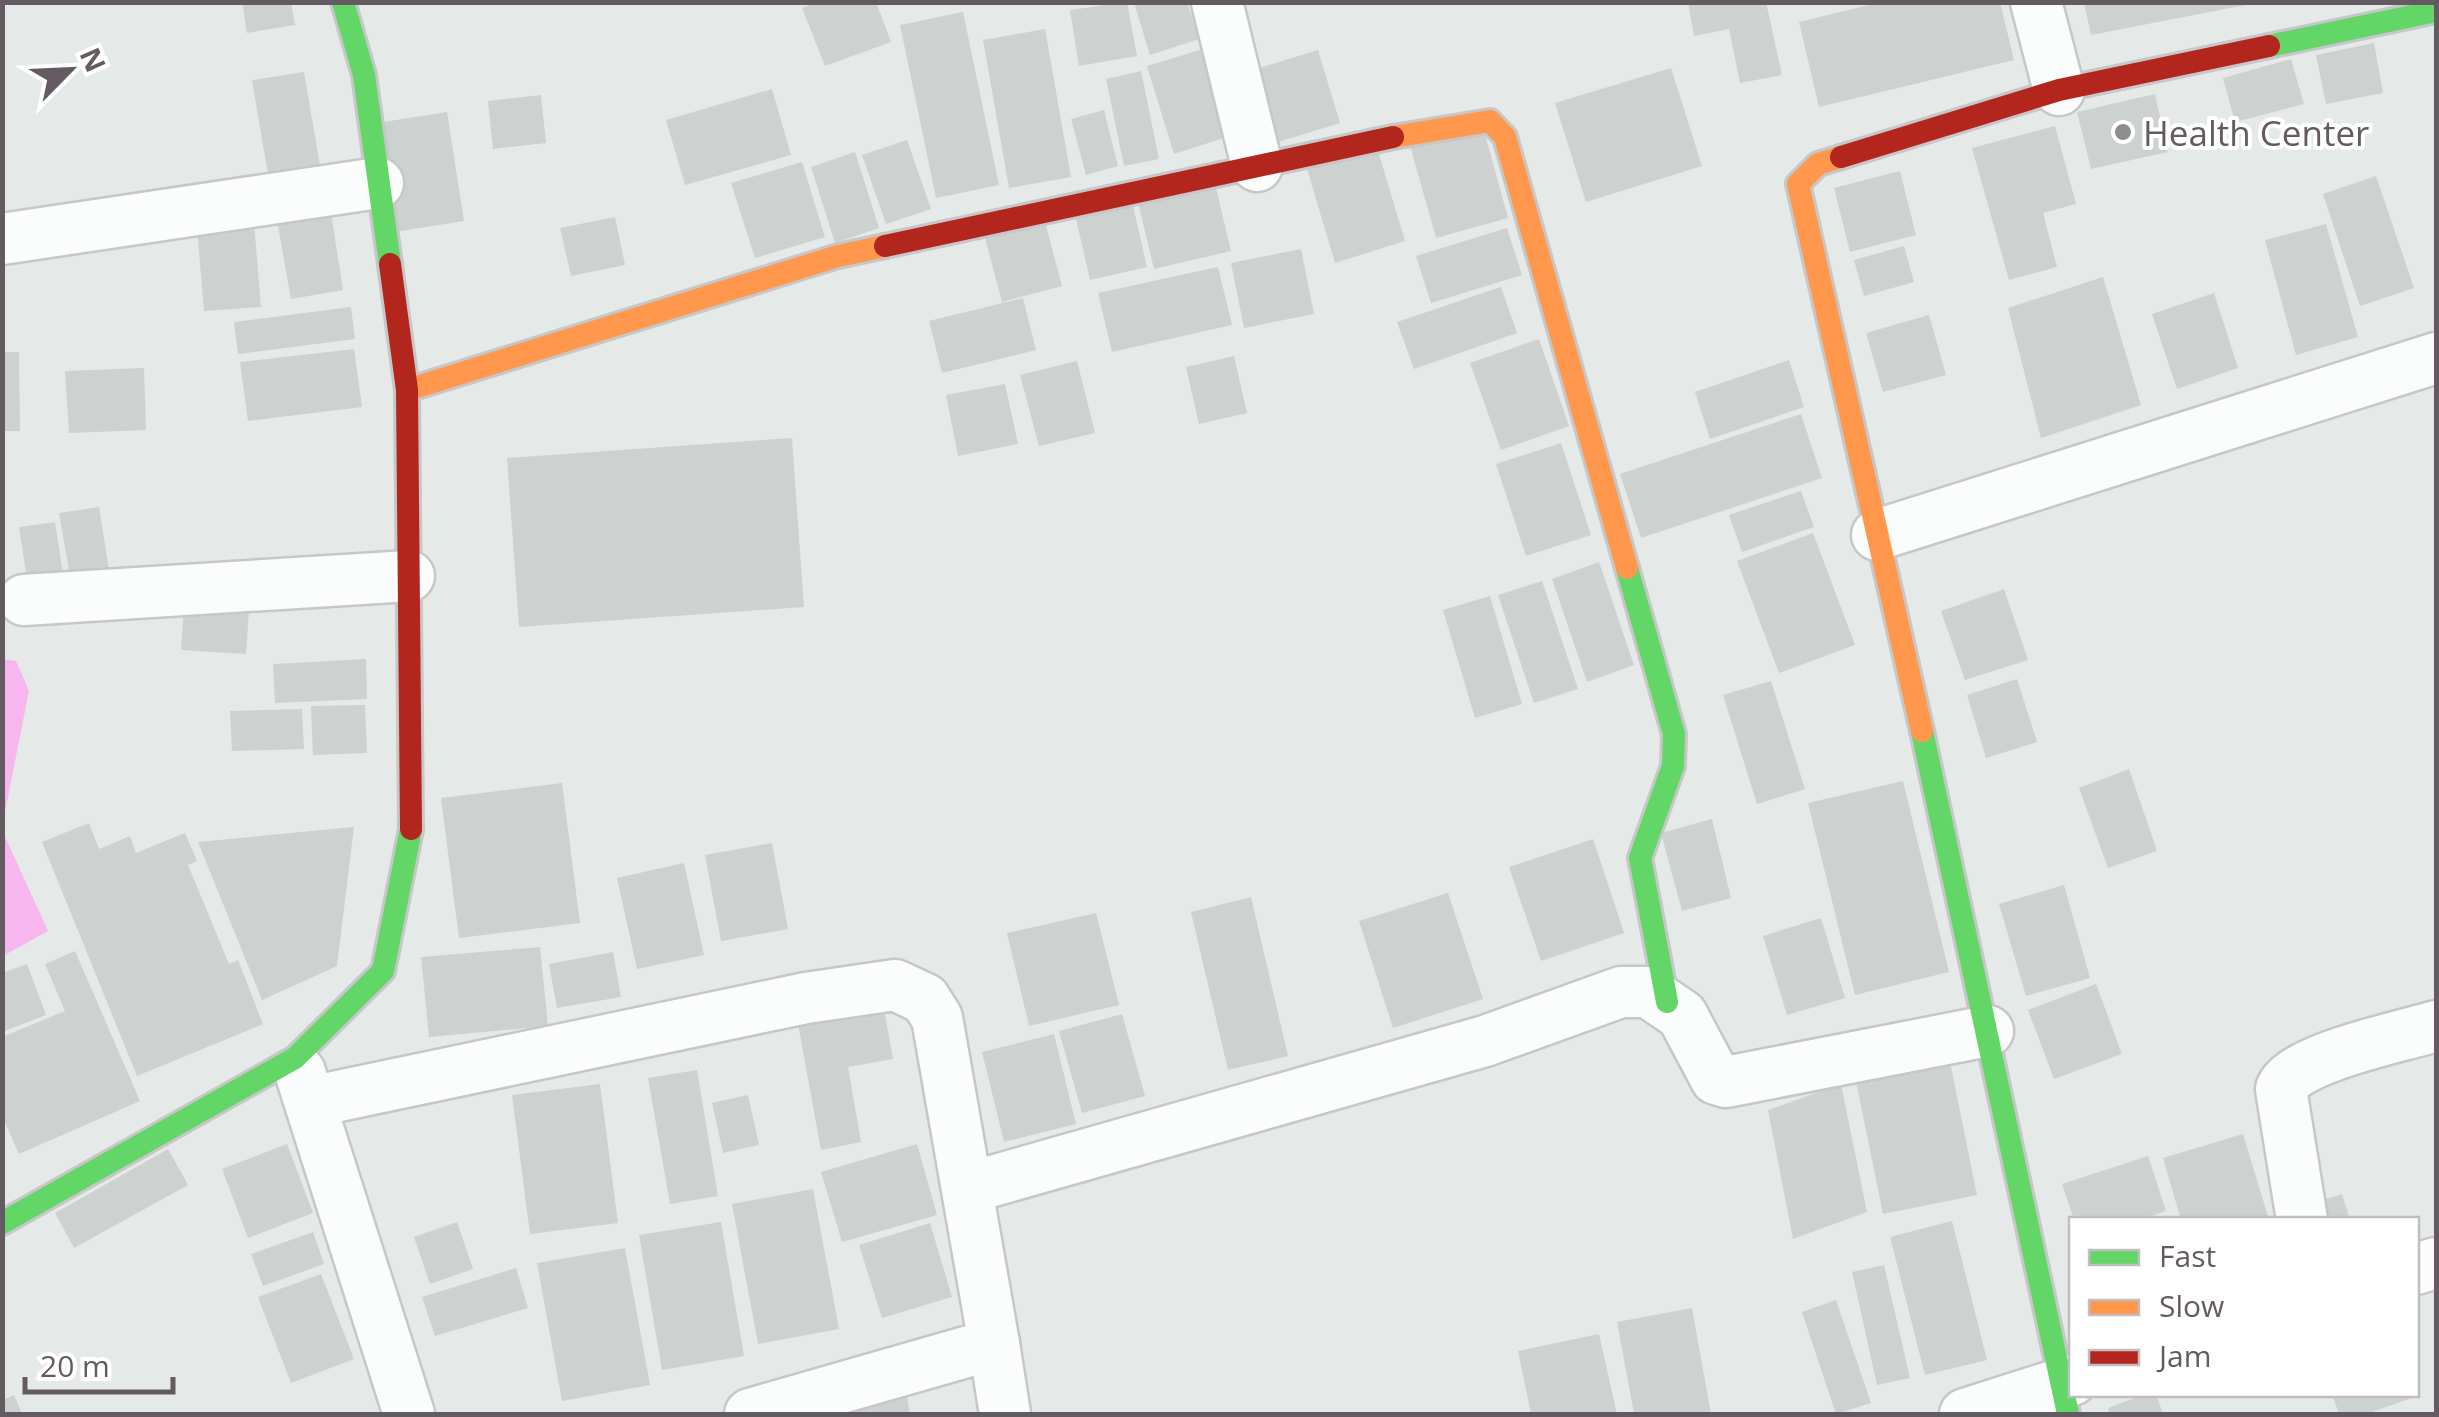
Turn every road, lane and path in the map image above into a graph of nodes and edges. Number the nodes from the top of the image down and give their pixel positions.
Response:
1 (343, 2) edge
2 (1217, 2) edge
3 (2036, 2) edge
4 (2436, 11) edge
5 (2059, 90) junction
6 (1257, 166) junction
7 (378, 183) junction
8 (2, 239) edge
9 (2436, 358) edge
10 (406, 390) junction
11 (1877, 535) junction
12 (409, 576) junction
13 (24, 600) dead end
14 (1667, 1002) junction
15 (2436, 1026) edge
16 (1988, 1031) junction
17 (302, 1080) junction
18 (968, 1188) junction
19 (2302, 1217) edge
20 (2, 1223) edge
21 (994, 1344) junction
22 (2066, 1393) edge
23 (409, 1414) edge
24 (750, 1414) edge
25 (1005, 1414) edge
26 (1965, 1414) edge

1 - 7 street
2 - 6 street
3 - 5 street
4 - 5 street
5 - 11 street
6 - 10 street
6 - 14 street
7 - 8 street
7 - 10 street
9 - 11 street
10 - 12 street
11 - 16 street
12 - 13 street
12 - 17 street
14 - 16 street
14 - 18 street
15 - 19 street
16 - 22 street
17 - 18 street
17 - 20 street
17 - 23 street
18 - 21 street
21 - 24 street
21 - 25 street
22 - 26 street

